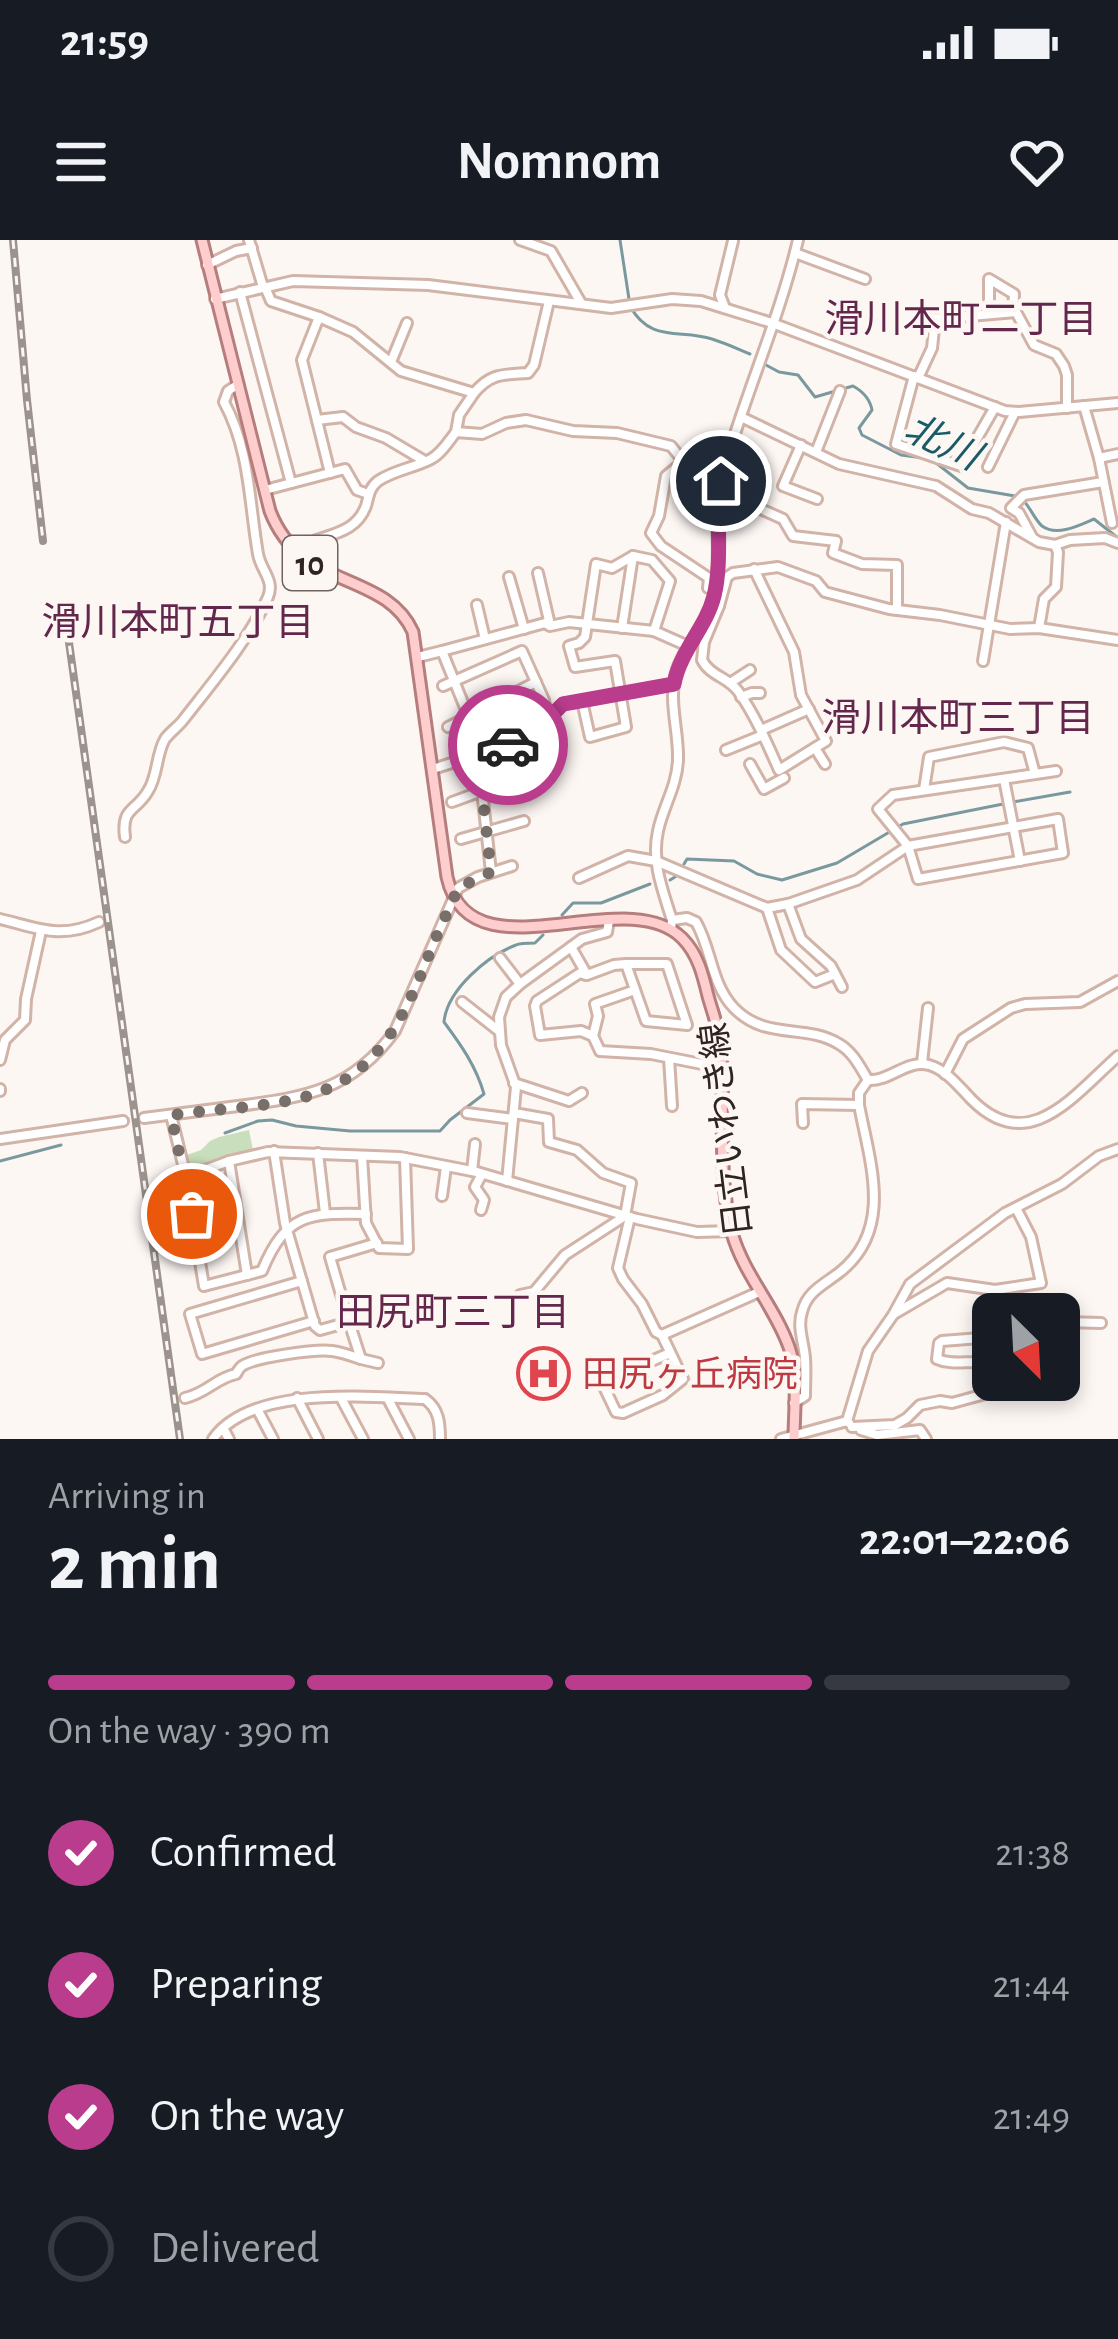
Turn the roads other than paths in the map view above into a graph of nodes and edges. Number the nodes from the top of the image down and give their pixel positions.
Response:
1 (202, 240) edge
2 (520, 240) edge
3 (799, 240) edge
4 (733, 241) edge
5 (250, 244) edge
6 (795, 253) junction
7 (207, 265) junction
8 (865, 279) dead end
9 (264, 287) junction
10 (240, 292) junction
11 (215, 299) junction
12 (548, 301) junction
13 (581, 304) junction
14 (725, 308) junction
15 (1013, 312) junction
16 (989, 314) junction
17 (319, 316) junction
18 (407, 323) dead end
19 (772, 323) junction
20 (391, 362) junction
21 (916, 377) junction
22 (237, 385) junction
23 (840, 391) dead end
24 (474, 393) junction
25 (1118, 403) edge
26 (1084, 406) junction
27 (995, 407) junction
28 (1067, 408) junction
29 (1015, 412) junction
30 (741, 417) junction
31 (317, 420) junction
32 (457, 432) junction
33 (801, 445) junction
34 (816, 452) junction
35 (1118, 454) edge
36 (1099, 458) junction
37 (424, 461) junction
38 (683, 461) junction
39 (988, 467) dead end
40 (330, 473) junction
41 (721, 481) junction
42 (1103, 482) junction
43 (291, 483) junction
44 (265, 490) junction
45 (1118, 491) edge
46 (368, 494) junction
47 (1105, 494) junction
48 (718, 497) junction
49 (817, 499) dead end
50 (1006, 522) junction
51 (1112, 523) dead end
52 (1032, 537) junction
53 (314, 541) dead end
54 (1118, 543) edge
55 (1055, 545) junction
56 (632, 556) junction
57 (754, 569) junction
58 (538, 573) dead end
59 (509, 577) dead end
60 (716, 589) junction
61 (477, 604) dead end
62 (715, 605) junction
63 (897, 610) junction
64 (588, 624) junction
65 (988, 624) junction
66 (550, 626) junction
67 (622, 628) junction
68 (1039, 628) junction
69 (524, 629) junction
70 (654, 631) junction
71 (485, 639) junction
72 (1118, 640) edge
73 (688, 646) junction
74 (442, 651) junction
75 (418, 657) junction
76 (982, 662) dead end
77 (750, 670) dead end
78 (454, 680) junction
79 (536, 682) junction
80 (730, 683) junction
81 (674, 684) junction
82 (443, 686) dead end
83 (760, 692) dead end
84 (622, 695) junction
85 (741, 697) junction
86 (582, 700) junction
87 (809, 710) junction
88 (469, 718) junction
89 (548, 719) junction
90 (448, 727) dead end
91 (762, 733) junction
92 (815, 748) junction
93 (726, 749) dead end
94 (483, 752) junction
95 (750, 764) dead end
96 (826, 764) dead end
97 (433, 769) junction
98 (1056, 771) dead end
99 (781, 774) junction
100 (1035, 774) junction
101 (528, 776) dead end
102 (1004, 778) junction
103 (796, 788) dead end
104 (486, 790) junction
105 (924, 790) junction
106 (452, 802) dead end
107 (524, 821) dead end
108 (1014, 827) junction
109 (487, 833) junction
110 (125, 837) dead end
111 (461, 839) dead end
112 (908, 846) junction
113 (656, 861) junction
114 (1020, 861) junction
115 (512, 866) dead end
116 (491, 872) junction
117 (579, 878) dead end
118 (454, 899) junction
119 (788, 904) junction
120 (767, 908) junction
121 (0, 919) edge
122 (609, 921) junction
123 (99, 922) dead end
124 (672, 925) junction
125 (41, 932) junction
126 (571, 947) junction
127 (500, 958) dead end
128 (626, 964) junction
129 (835, 974) junction
130 (587, 975) junction
131 (1118, 982) edge
132 (520, 984) junction
133 (842, 987) dead end
134 (635, 990) junction
135 (462, 1002) dead end
136 (928, 1008) dead end
137 (500, 1032) junction
138 (593, 1036) junction
139 (1118, 1056) edge
140 (669, 1058) junction
141 (0, 1060) edge
142 (922, 1063) junction
143 (722, 1069) junction
144 (945, 1074) junction
145 (868, 1080) junction
146 (514, 1083) junction
147 (582, 1093) dead end
148 (859, 1105) junction
149 (673, 1106) dead end
150 (467, 1113) dead end
151 (171, 1115) junction
152 (514, 1116) junction
153 (143, 1118) dead end
154 (124, 1121) dead end
155 (803, 1123) dead end
156 (0, 1139) edge
157 (475, 1144) dead end
158 (1118, 1149) edge
159 (274, 1151) junction
160 (318, 1153) junction
161 (362, 1156) junction
162 (405, 1158) junction
163 (229, 1161) junction
164 (446, 1167) junction
165 (477, 1172) junction
166 (186, 1178) junction
167 (507, 1181) junction
168 (442, 1196) dead end
169 (1016, 1208) junction
170 (481, 1210) dead end
171 (325, 1214) junction
172 (366, 1214) junction
173 (627, 1216) junction
174 (287, 1231) junction
175 (732, 1231) junction
176 (377, 1244) junction
177 (247, 1275) junction
178 (302, 1281) junction
179 (994, 1290) junction
180 (759, 1292) junction
181 (994, 1293) edge
182 (520, 1295) dead end
183 (893, 1315) junction
184 (314, 1322) junction
185 (349, 1322) junction
186 (1080, 1322) edge
187 (1101, 1323) dead end
188 (662, 1335) junction
189 (972, 1338) edge
190 (670, 1353) junction
191 (362, 1359) junction
192 (972, 1362) edge
193 (378, 1363) dead end
194 (972, 1395) edge
195 (185, 1398) dead end
196 (297, 1398) junction
197 (341, 1398) junction
198 (388, 1398) junction
199 (794, 1403) junction
200 (257, 1409) junction
201 (849, 1424) junction
202 (223, 1428) junction
203 (794, 1437) edge
204 (213, 1439) edge
205 (229, 1439) edge
206 (273, 1439) edge
207 (319, 1439) edge
208 (363, 1439) edge
209 (409, 1439) edge
210 (440, 1439) edge
211 (781, 1439) edge
212 (862, 1439) edge
213 (926, 1439) edge

1 - 7 main road, 10
2 - 13 street
3 - 6 street
4 - 14 street
5 - 7 street
5 - 9 street
6 - 8 street
6 - 19 street
7 - 11 main road, 10
9 - 10 street
9 - 12 street
9 - 17 street
10 - 11 street
10 - 43 street
11 - 22 main road, 10
12 - 13 street
12 - 24 street
13 - 14 street
14 - 19 street
15 - 16 street
15 - 16 street
15 - 28 street
16 - 21 street
17 - 20 street
17 - 31 street
18 - 20 street
19 - 21 street
19 - 30 street
20 - 24 street
21 - 27 street
21 - 27 street
22 - 44 main road, 10
22 - 110 street
23 - 34 street
24 - 32 street
25 - 26 street
26 - 28 street
26 - 36 street
27 - 29 street
28 - 29 street
29 - 39 street
30 - 33 street
30 - 41 street
31 - 37 street
31 - 40 street
32 - 37 street
32 - 38 street
33 - 34 street
33 - 49 street
34 - 50 street
35 - 36 street
36 - 42 street
37 - 46 street
38 - 41 street
38 - 60 street
40 - 43 street
40 - 46 street
41 - 48 street
42 - 47 street
42 - 52 street
43 - 44 street
44 - 75 main road, 10
45 - 47 street
46 - 53 street
47 - 51 street
48 - 60 street
48 - 63 street
50 - 52 street
50 - 65 street
52 - 55 street
54 - 55 street
55 - 68 street
56 - 64 street
56 - 67 street
56 - 70 street
57 - 62 street
57 - 63 street
57 - 87 street
58 - 66 street
59 - 69 street
60 - 62 street
61 - 71 street
62 - 73 street
62 - 80 street
63 - 65 street
64 - 66 street
64 - 67 street
64 - 84 street
65 - 68 street
65 - 76 street
66 - 69 street
67 - 70 street
68 - 72 street
69 - 71 street
70 - 73 street
71 - 74 street
73 - 81 street
74 - 75 street
74 - 78 street
75 - 97 main road, 10
77 - 80 street
78 - 79 street
78 - 82 street
78 - 88 street
79 - 88 street
79 - 89 street
80 - 85 street
81 - 84 street
81 - 113 street
83 - 85 street
84 - 86 street
84 - 86 street
85 - 91 street
86 - 89 street
87 - 91 street
87 - 92 street
88 - 90 street
88 - 94 street
89 - 94 street
91 - 93 street
91 - 99 street
92 - 96 street
92 - 99 street
94 - 97 street
94 - 104 street
95 - 99 street
97 - 118 main road, 10
98 - 100 street
99 - 103 street
100 - 102 street
100 - 105 street
101 - 104 street
102 - 105 street
102 - 108 street
104 - 106 street
104 - 109 street
105 - 112 street
107 - 109 street
108 - 112 street
108 - 114 street
108 - 114 street
109 - 111 street
109 - 116 street
112 - 114 street
112 - 119 street
113 - 117 street
113 - 120 street
113 - 124 street
115 - 116 street
116 - 118 street
118 - 122 main road
118 - 151 street
119 - 120 street
119 - 129 street
120 - 129 street
121 - 125 street
122 - 124 main road
122 - 126 street
123 - 125 street
124 - 143 main road, 日立いわき線
124 - 145 street
125 - 141 street
126 - 130 street
126 - 132 street
127 - 132 street
128 - 130 street
128 - 134 street
128 - 134 street
129 - 133 street
130 - 138 street
131 - 144 street
132 - 137 street
134 - 138 street
135 - 137 street
136 - 142 street
137 - 146 street
138 - 140 street
139 - 144 street
140 - 143 street
140 - 149 street
142 - 144 street
142 - 145 street
143 - 175 main road, 日立いわき線
145 - 148 street
146 - 147 street
146 - 152 street
148 - 155 street
148 - 199 street
150 - 152 street
151 - 153 street
151 - 166 street
152 - 167 street
152 - 173 street
154 - 156 street
157 - 165 street
158 - 169 street
159 - 160 street
159 - 163 street
159 - 174 street
160 - 161 street
160 - 171 street
161 - 162 street
161 - 172 street
162 - 164 street
162 - 176 street
163 - 166 street
163 - 177 street
164 - 165 street
164 - 168 street
165 - 167 street
165 - 170 street
166 - 177 street
167 - 173 street
169 - 179 street
169 - 183 street
171 - 172 street
171 - 174 street
172 - 176 street
173 - 175 street
173 - 182 street
173 - 188 street
174 - 177 street
174 - 178 street
175 - 180 main road, 日立いわき線
176 - 185 street
178 - 184 street
178 - 184 street
179 - 181 street
179 - 183 street
180 - 188 street
180 - 199 main road, 日立いわき線
183 - 201 street
184 - 185 street
185 - 191 street
186 - 187 street
188 - 190 street
189 - 192 street
190 - 190 street
191 - 193 street
191 - 195 street
194 - 201 street
196 - 197 street
196 - 200 street
196 - 207 street
197 - 198 street
197 - 208 street
198 - 209 street
198 - 210 street
199 - 203 main road, 日立いわき線
200 - 202 street
200 - 206 street
201 - 203 street
201 - 212 street
201 - 213 street
202 - 204 street
202 - 205 street
203 - 211 street

